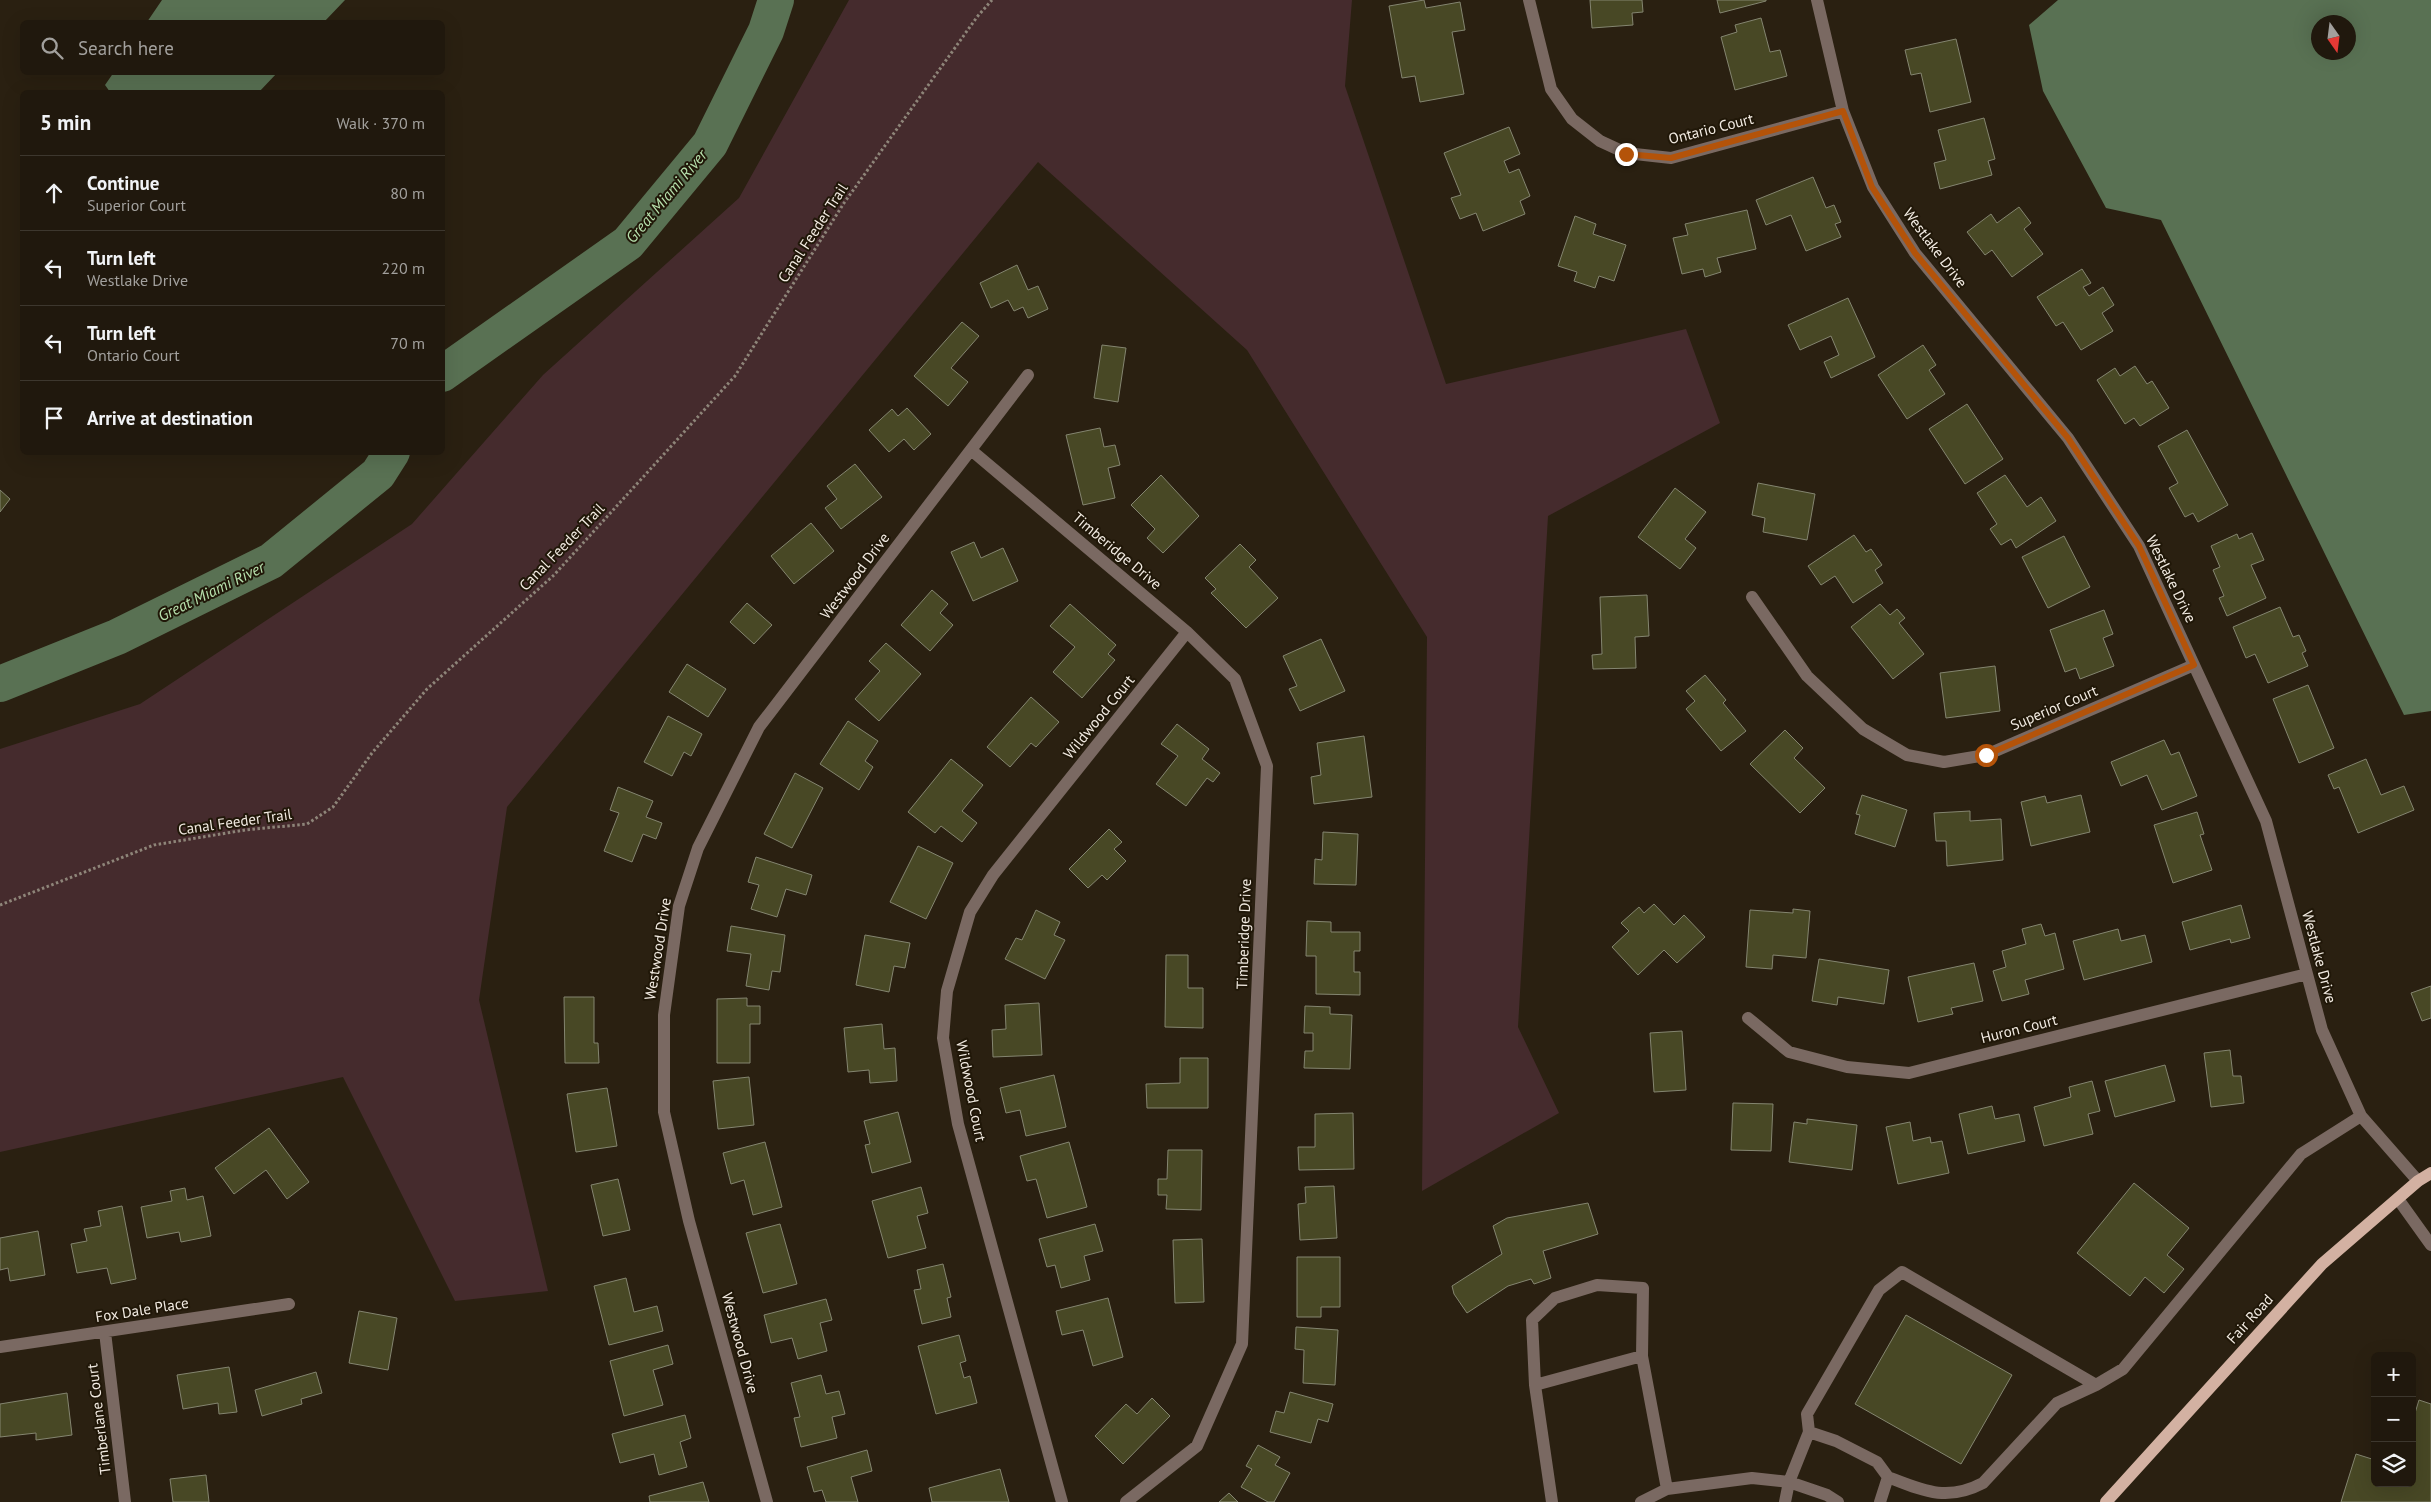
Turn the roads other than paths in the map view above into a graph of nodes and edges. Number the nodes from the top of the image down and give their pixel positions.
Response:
1 (1529, 0) edge
2 (1817, 0) edge
3 (1843, 111) junction
4 (1028, 375) dead end
5 (971, 450) junction
6 (1752, 597) dead end
7 (1188, 632) junction
8 (2194, 665) junction
9 (2307, 974) junction
10 (1748, 1018) dead end
11 (2361, 1116) junction
12 (2431, 1173) edge
13 (2418, 1181) junction
14 (2398, 1199) junction
15 (2431, 1245) edge
16 (288, 1304) dead end
17 (105, 1332) junction
18 (0, 1347) edge
19 (1642, 1356) junction
20 (1535, 1385) junction
21 (2096, 1385) junction
22 (1809, 1432) junction
23 (1888, 1477) junction
24 (1788, 1482) junction
25 (1666, 1489) junction
26 (125, 1502) edge
27 (767, 1502) edge
28 (1062, 1502) edge
29 (1126, 1502) edge
30 (1552, 1502) edge
31 (1641, 1502) edge
32 (1785, 1502) edge
33 (1838, 1502) edge
34 (1880, 1502) edge
35 (2106, 1502) edge

1 - 3 street, Ontario Court
2 - 3 street, Westlake Drive
3 - 8 street, Westlake Drive
4 - 5 street, Westwood Drive
5 - 7 street, Timberidge Drive
5 - 27 street, Westwood Drive
6 - 8 street, Superior Court
7 - 28 street, Wildwood Court
7 - 29 street, Timberidge Drive
8 - 9 street, Westlake Drive
9 - 10 street, Huron Court
9 - 11 street, Westlake Drive
11 - 13 street, Westlake Drive
11 - 21 street
12 - 13 main road, Fair Road
13 - 14 main road, Fair Road
14 - 15 street
14 - 35 main road, Fair Road
16 - 17 street, Fox Dale Place
17 - 18 street, Fox Dale Place
17 - 26 street, Timberlane Court
19 - 20 street
19 - 20 street
19 - 25 street
20 - 30 street
21 - 22 street
21 - 23 street
22 - 23 street
22 - 24 street
23 - 34 street
24 - 25 street
24 - 32 street
24 - 33 street
25 - 31 street

